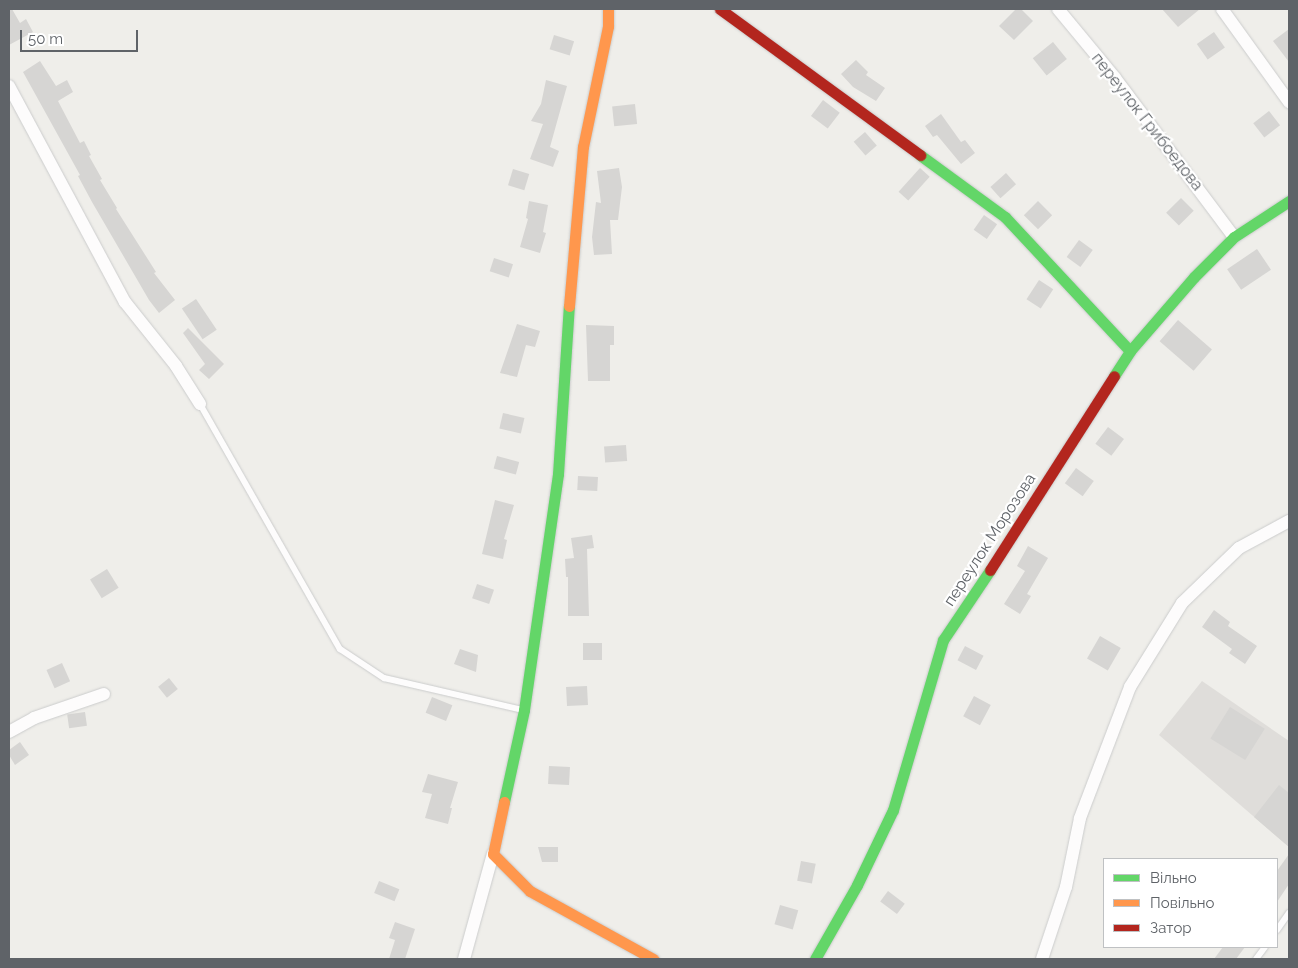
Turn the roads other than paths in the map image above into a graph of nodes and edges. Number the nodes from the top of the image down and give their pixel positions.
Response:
1 (608, 9) edge
2 (720, 9) edge
3 (1058, 9) edge
4 (1222, 9) edge
5 (9, 86) edge
6 (1289, 102) edge
7 (1289, 201) edge
8 (1234, 237) junction
9 (1130, 351) junction
10 (200, 404) joint
11 (1289, 521) edge
12 (104, 694) dead end
13 (524, 710) junction
14 (9, 732) edge
15 (493, 854) junction
16 (1289, 913) edge
17 (1278, 929) edge
18 (1264, 948) edge
19 (464, 959) edge
20 (653, 959) edge
21 (815, 959) edge
22 (1042, 959) edge
23 (1256, 959) edge

1 - 13 street
2 - 9 street
3 - 8 street, переулок Грибоедова
4 - 6 street
5 - 10 street
7 - 8 street, переулок Морозова
8 - 9 street, переулок Морозова
9 - 21 street, переулок Морозова
10 - 13 lane
11 - 22 street
12 - 14 street
13 - 15 street
15 - 19 street
15 - 20 street
16 - 17 lane
18 - 23 lane

